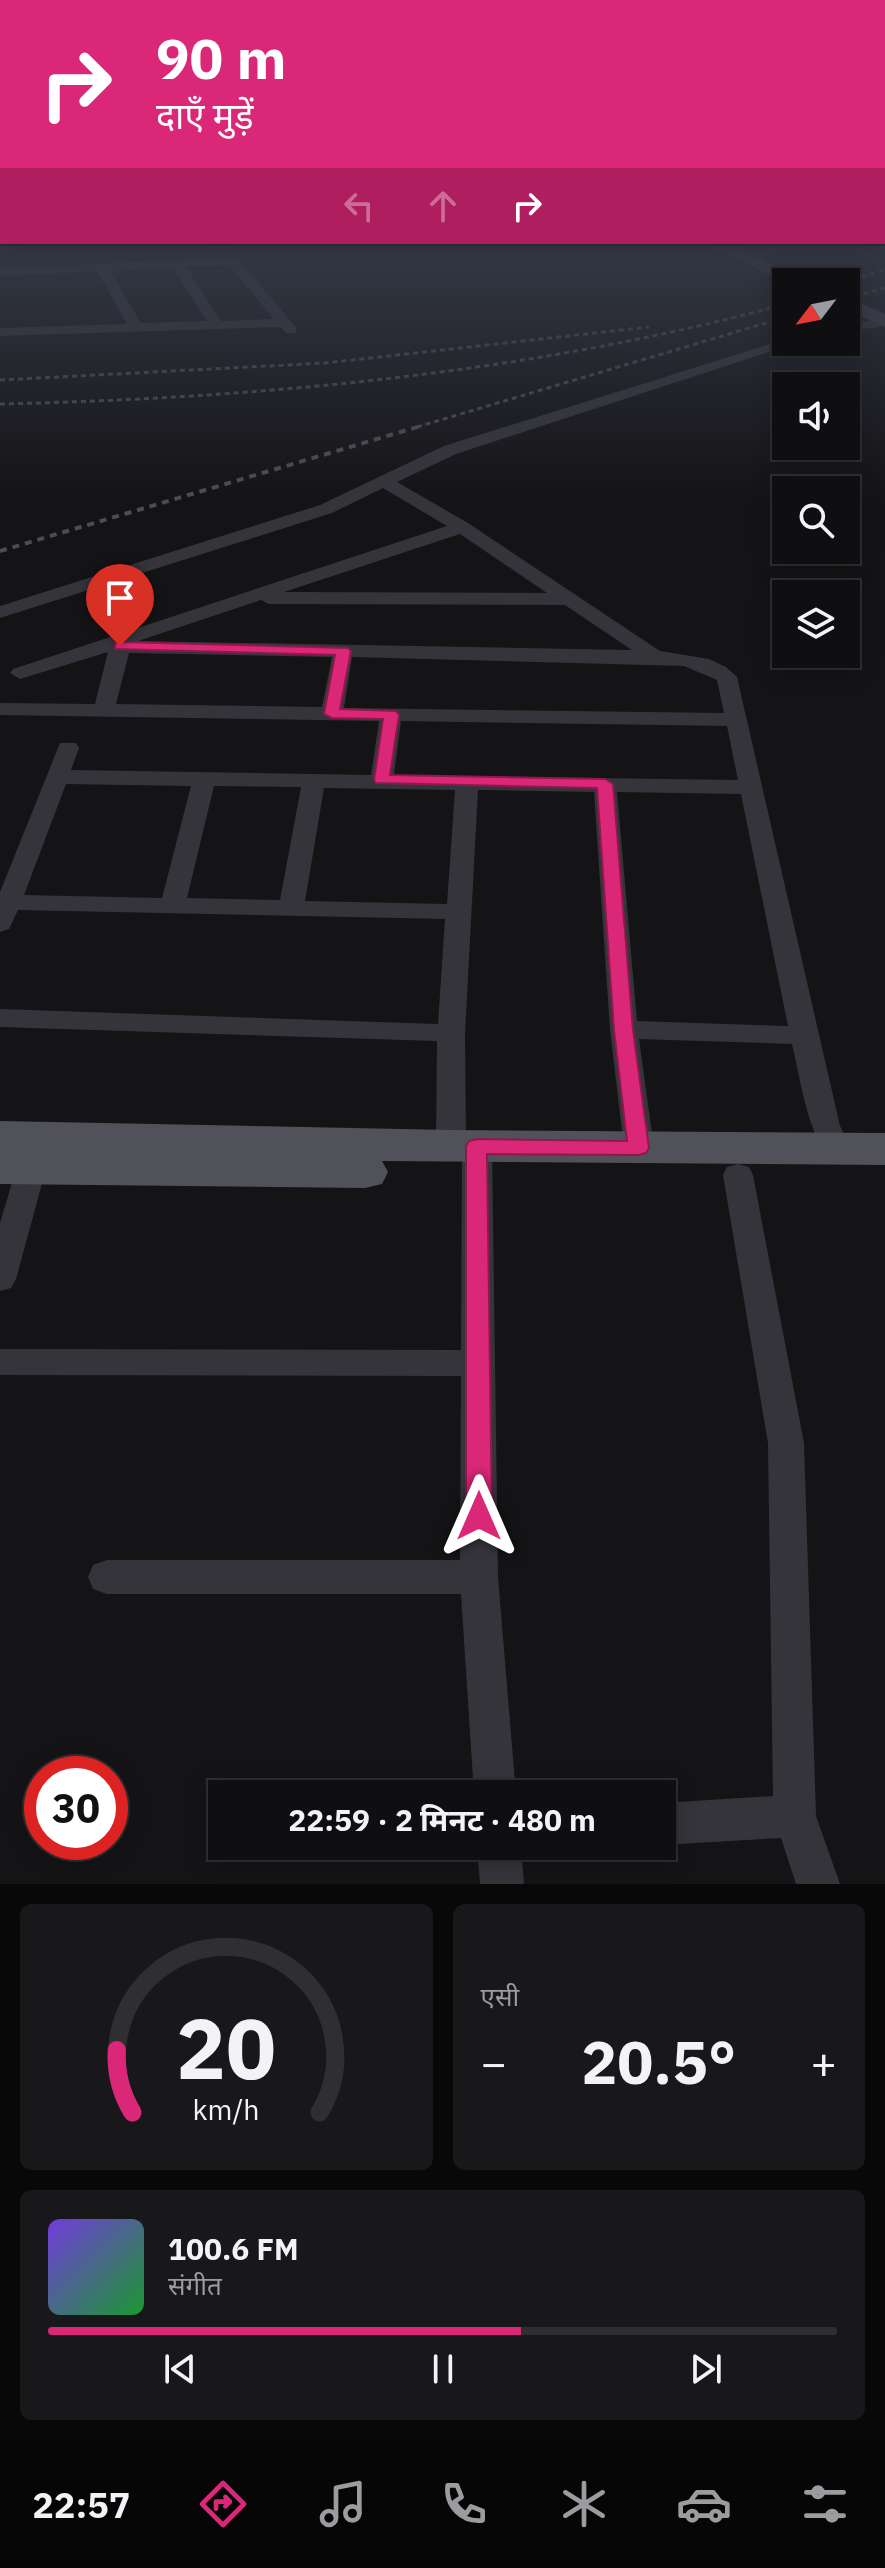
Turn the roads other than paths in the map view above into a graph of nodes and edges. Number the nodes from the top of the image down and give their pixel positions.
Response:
1 (166, 327) edge
2 (264, 327) edge
3 (289, 327) edge
4 (137, 328) joint
5 (0, 332) edge
6 (772, 348) edge
7 (386, 483) junction
8 (462, 527) junction
9 (246, 598) junction
10 (569, 599) junction
11 (0, 612) edge
12 (111, 646) junction
13 (343, 651) junction
14 (655, 657) junction
15 (20, 673) dead end
16 (0, 709) edge
17 (104, 710) junction
18 (332, 714) junction
19 (391, 715) junction
20 (737, 720) junction
21 (68, 748) dead end
22 (56, 777) junction
23 (204, 778) junction
24 (314, 779) junction
25 (382, 780) junction
26 (467, 781) junction
27 (605, 784) junction
28 (751, 787) junction
29 (173, 905) junction
30 (291, 908) junction
31 (459, 912) junction
32 (4, 913) edge
33 (0, 1018) edge
34 (624, 1030) junction
35 (451, 1033) junction
36 (804, 1035) junction
37 (639, 1148) junction
38 (837, 1149) junction
39 (885, 1149) edge
40 (468, 1155) junction
41 (10, 1158) edge
42 (738, 1175) junction
43 (885, 1175) edge
44 (0, 1279) edge
45 (0, 1362) edge
46 (477, 1363) junction
47 (107, 1577) dead end
48 (479, 1577) junction
49 (494, 1780) edge
50 (795, 1816) junction
51 (676, 1823) edge
52 (500, 1860) edge
53 (502, 1884) edge
54 (818, 1884) edge

1 - 4 street
2 - 3 street
4 - 5 street
6 - 7 street
7 - 8 street
7 - 11 street
8 - 9 street
8 - 10 street
9 - 10 street
9 - 12 street
10 - 14 street
12 - 13 street
12 - 15 street
12 - 17 street
13 - 14 street
13 - 18 street
14 - 20 street
16 - 17 street
17 - 18 street
18 - 19 street
19 - 20 street
19 - 25 street
20 - 28 street
21 - 22 street
22 - 23 street
22 - 32 street
23 - 24 street
23 - 29 street
24 - 25 street
24 - 30 street
25 - 26 street
26 - 27 street
26 - 31 street
27 - 28 street
27 - 34 street
28 - 36 street
29 - 30 street
29 - 32 street
30 - 31 street
31 - 35 street
33 - 35 street
34 - 36 street
34 - 37 street
35 - 40 street
36 - 38 street
37 - 38 main road
37 - 40 main road
38 - 39 main road
40 - 41 main road
40 - 42 main road
40 - 46 street
41 - 44 street
42 - 43 main road
42 - 50 street
45 - 46 street
46 - 48 street
47 - 48 street
48 - 49 street
50 - 51 street
50 - 54 street
52 - 53 street

